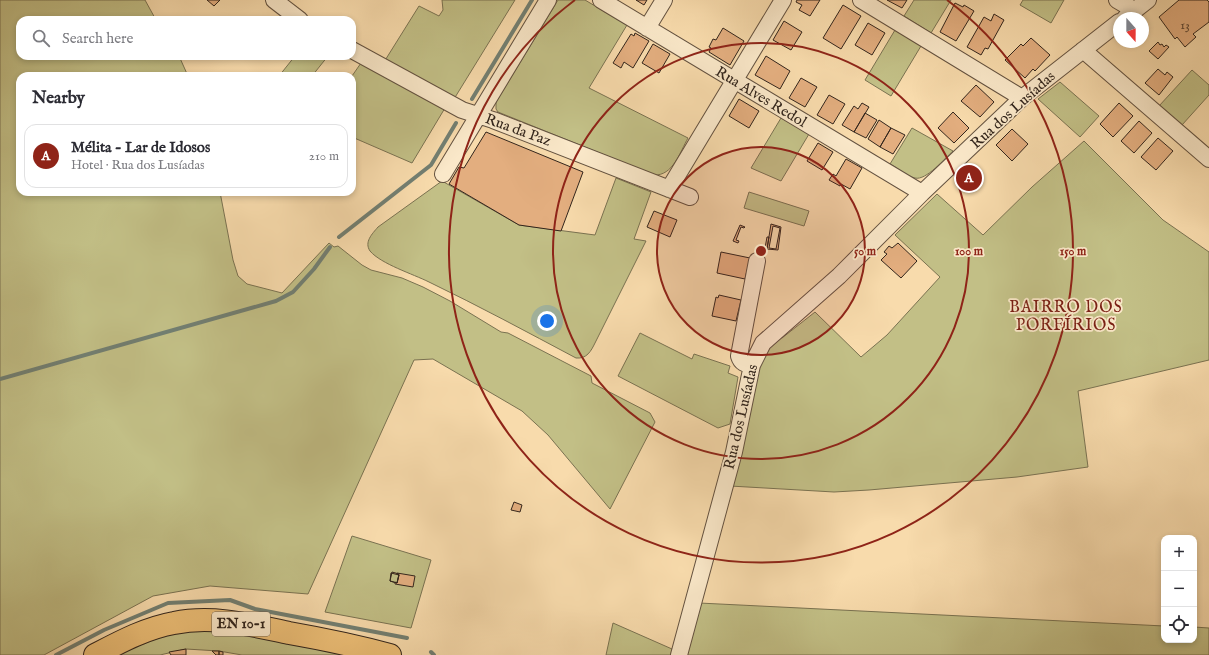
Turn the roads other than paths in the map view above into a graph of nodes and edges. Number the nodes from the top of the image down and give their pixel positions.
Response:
1 (274, 0) edge
2 (548, 0) edge
3 (601, 0) edge
4 (664, 0) edge
5 (783, 0) edge
6 (861, 0) edge
7 (1117, 0) edge
8 (1148, 0) edge
9 (1127, 12) edge
10 (1132, 12) edge
11 (295, 16) edge
12 (1113, 27) edge
13 (647, 28) junction
14 (1083, 50) junction
15 (356, 52) edge
16 (734, 81) junction
17 (1022, 98) junction
18 (477, 116) junction
19 (1209, 159) edge
20 (443, 174) dead end
21 (669, 189) junction
22 (922, 193) junction
23 (690, 197) dead end
24 (757, 261) dead end
25 (752, 365) junction
26 (95, 655) edge
27 (390, 655) edge
28 (679, 655) edge

1 - 11 street
2 - 18 street
3 - 13 street, Rua Alves Redol
4 - 13 street
5 - 16 street
6 - 17 street
7 - 9 street
8 - 10 street
12 - 14 street, Rua dos Lusíadas
13 - 16 street, Rua Alves Redol
14 - 17 street, Rua dos Lusíadas
14 - 19 street
15 - 18 street, Rua da Paz
16 - 21 street
16 - 22 street, Rua Alves Redol
17 - 22 street, Rua dos Lusíadas
18 - 20 street
18 - 21 street, Rua da Paz
21 - 23 street, Rua da Paz
22 - 25 street, Rua dos Lusíadas
24 - 25 street
25 - 28 street, Rua dos Lusíadas
26 - 27 main road, EN 10-1

